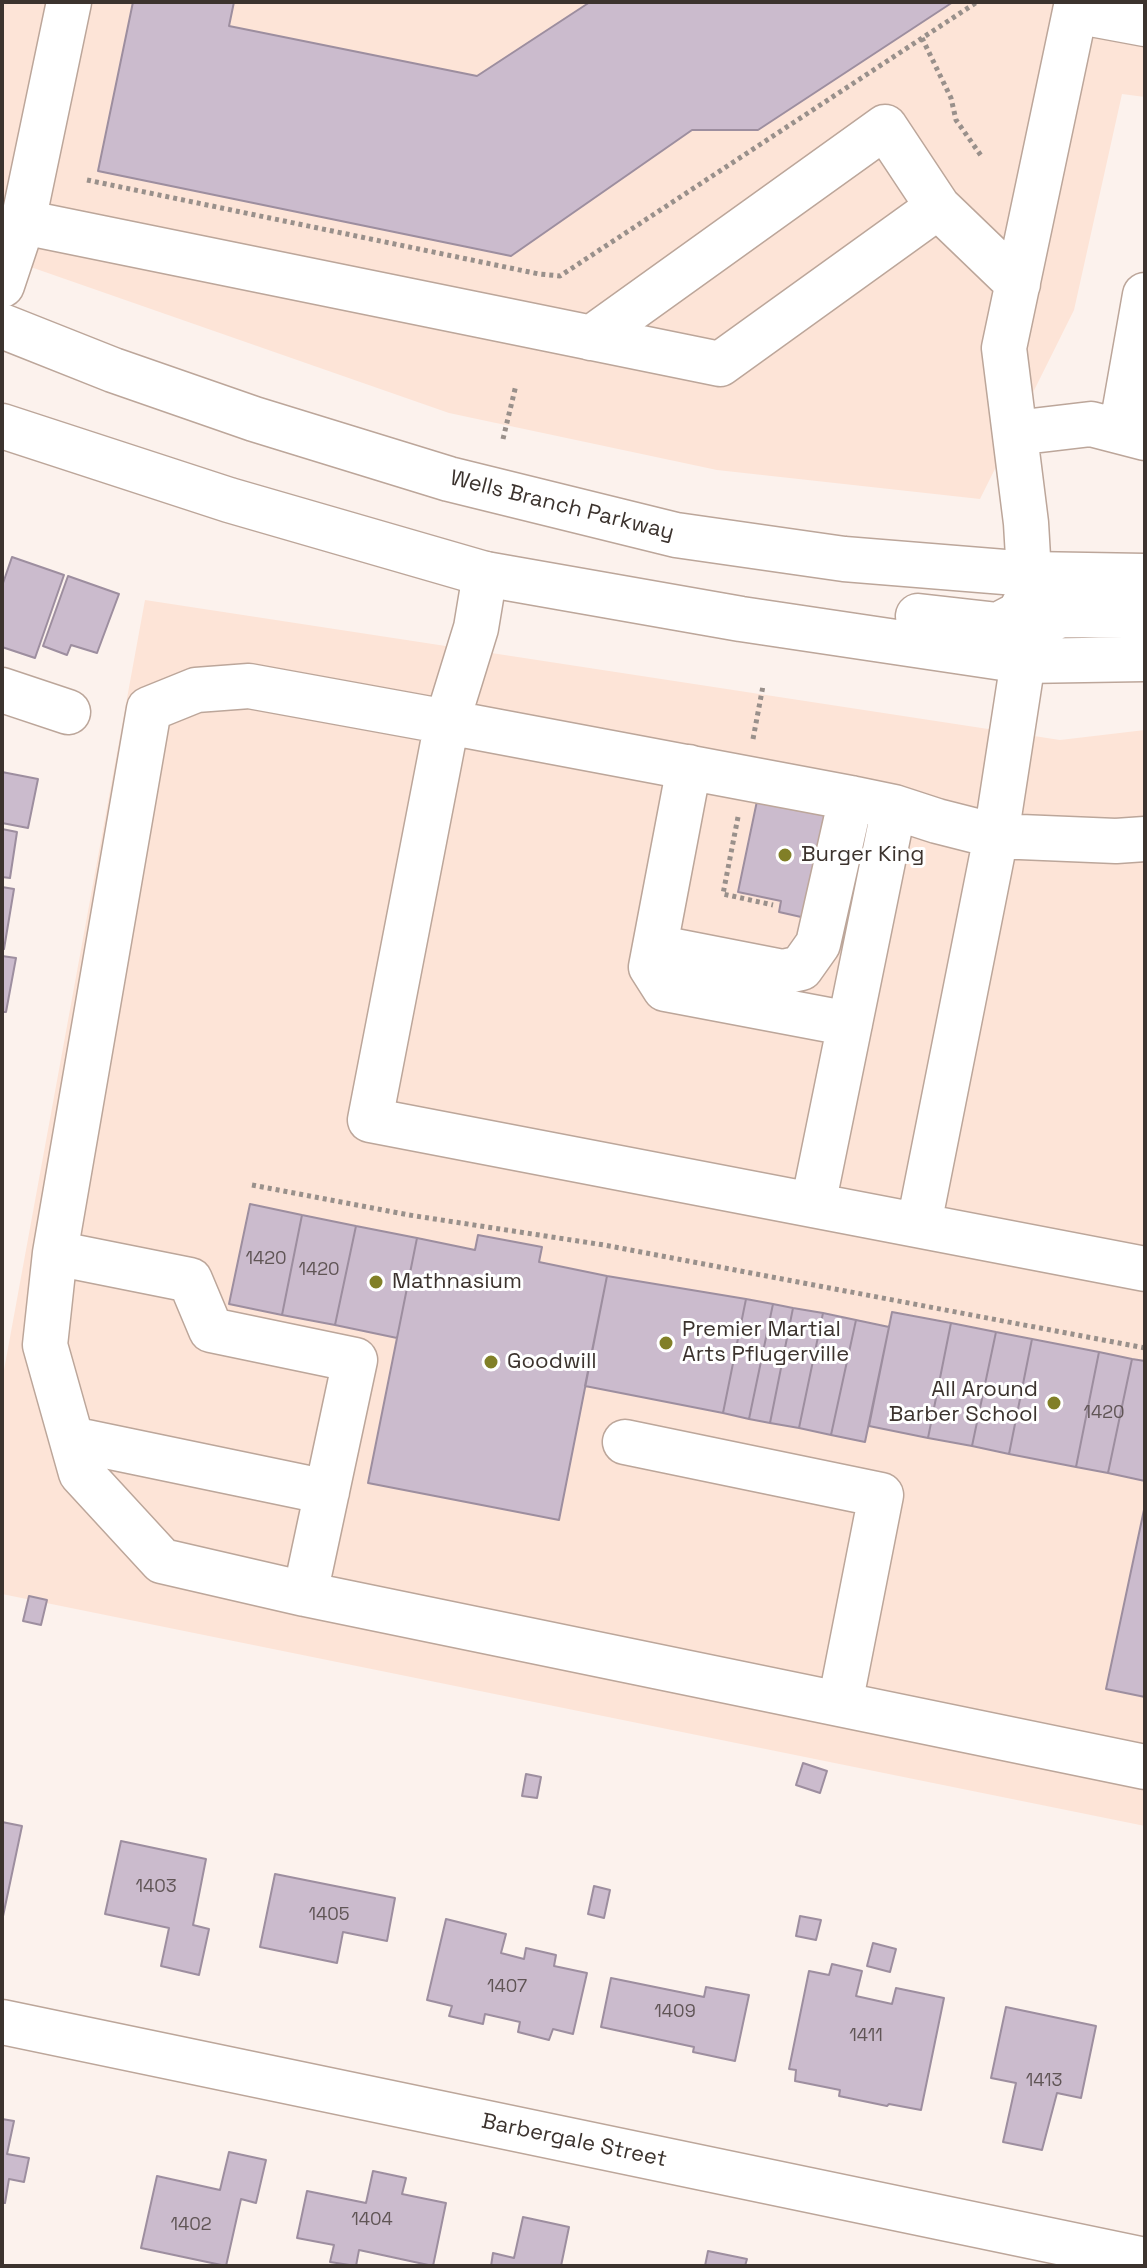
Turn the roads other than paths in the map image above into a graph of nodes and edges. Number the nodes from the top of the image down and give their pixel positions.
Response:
1 (69, 2) edge
2 (1076, 6) edge
3 (1145, 24) edge
4 (938, 207) junction
5 (23, 222) junction
6 (1018, 284) junction
7 (2, 285) edge
8 (1145, 295) edge
9 (2, 326) edge
10 (591, 338) junction
11 (2, 426) edge
12 (1015, 433) junction
13 (1133, 435) edge
14 (485, 574) junction
15 (1029, 574) junction
16 (1145, 576) edge
17 (1145, 616) edge
18 (1145, 659) edge
19 (1023, 661) junction
20 (2, 690) edge
21 (68, 712) dead end
22 (447, 722) junction
23 (689, 767) junction
24 (851, 798) junction
25 (894, 807) junction
26 (996, 836) junction
27 (1145, 839) edge
28 (878, 884) junction
29 (818, 944) junction
30 (655, 947) junction
31 (850, 1024) junction
32 (813, 1205) junction
33 (919, 1224) junction
34 (55, 1253) junction
35 (1145, 1269) edge
36 (72, 1439) junction
37 (625, 1442) dead end
38 (327, 1492) junction
39 (305, 1594) junction
40 (840, 1704) junction
41 (1145, 1767) edge
42 (2, 2022) edge
43 (1145, 2260) edge

1 - 5 main road
2 - 3 main road
2 - 6 main road
4 - 6 main road
4 - 10 main road
4 - 10 main road
5 - 7 main road
5 - 10 main road
6 - 12 main road
8 - 13 main road
9 - 15 main road, Wells Branch Parkway
11 - 14 main road
12 - 13 main road
12 - 15 main road
14 - 15 main road
14 - 19 main road
14 - 22 main road
15 - 16 main road, Wells Branch Parkway
17 - 19 main road
18 - 19 main road
19 - 26 main road
20 - 21 main road
22 - 23 main road
22 - 32 main road
22 - 34 main road
23 - 24 main road
23 - 30 main road
24 - 25 main road
24 - 29 main road
25 - 26 main road
25 - 28 main road
26 - 27 main road
26 - 33 main road
28 - 29 main road
28 - 31 main road
29 - 30 main road
30 - 31 main road
31 - 32 main road
32 - 33 main road
33 - 35 main road
34 - 36 main road
34 - 38 main road
36 - 38 main road
36 - 39 main road
37 - 40 main road
38 - 39 main road
39 - 40 main road
40 - 41 main road
42 - 43 main road, Barbergale Street

